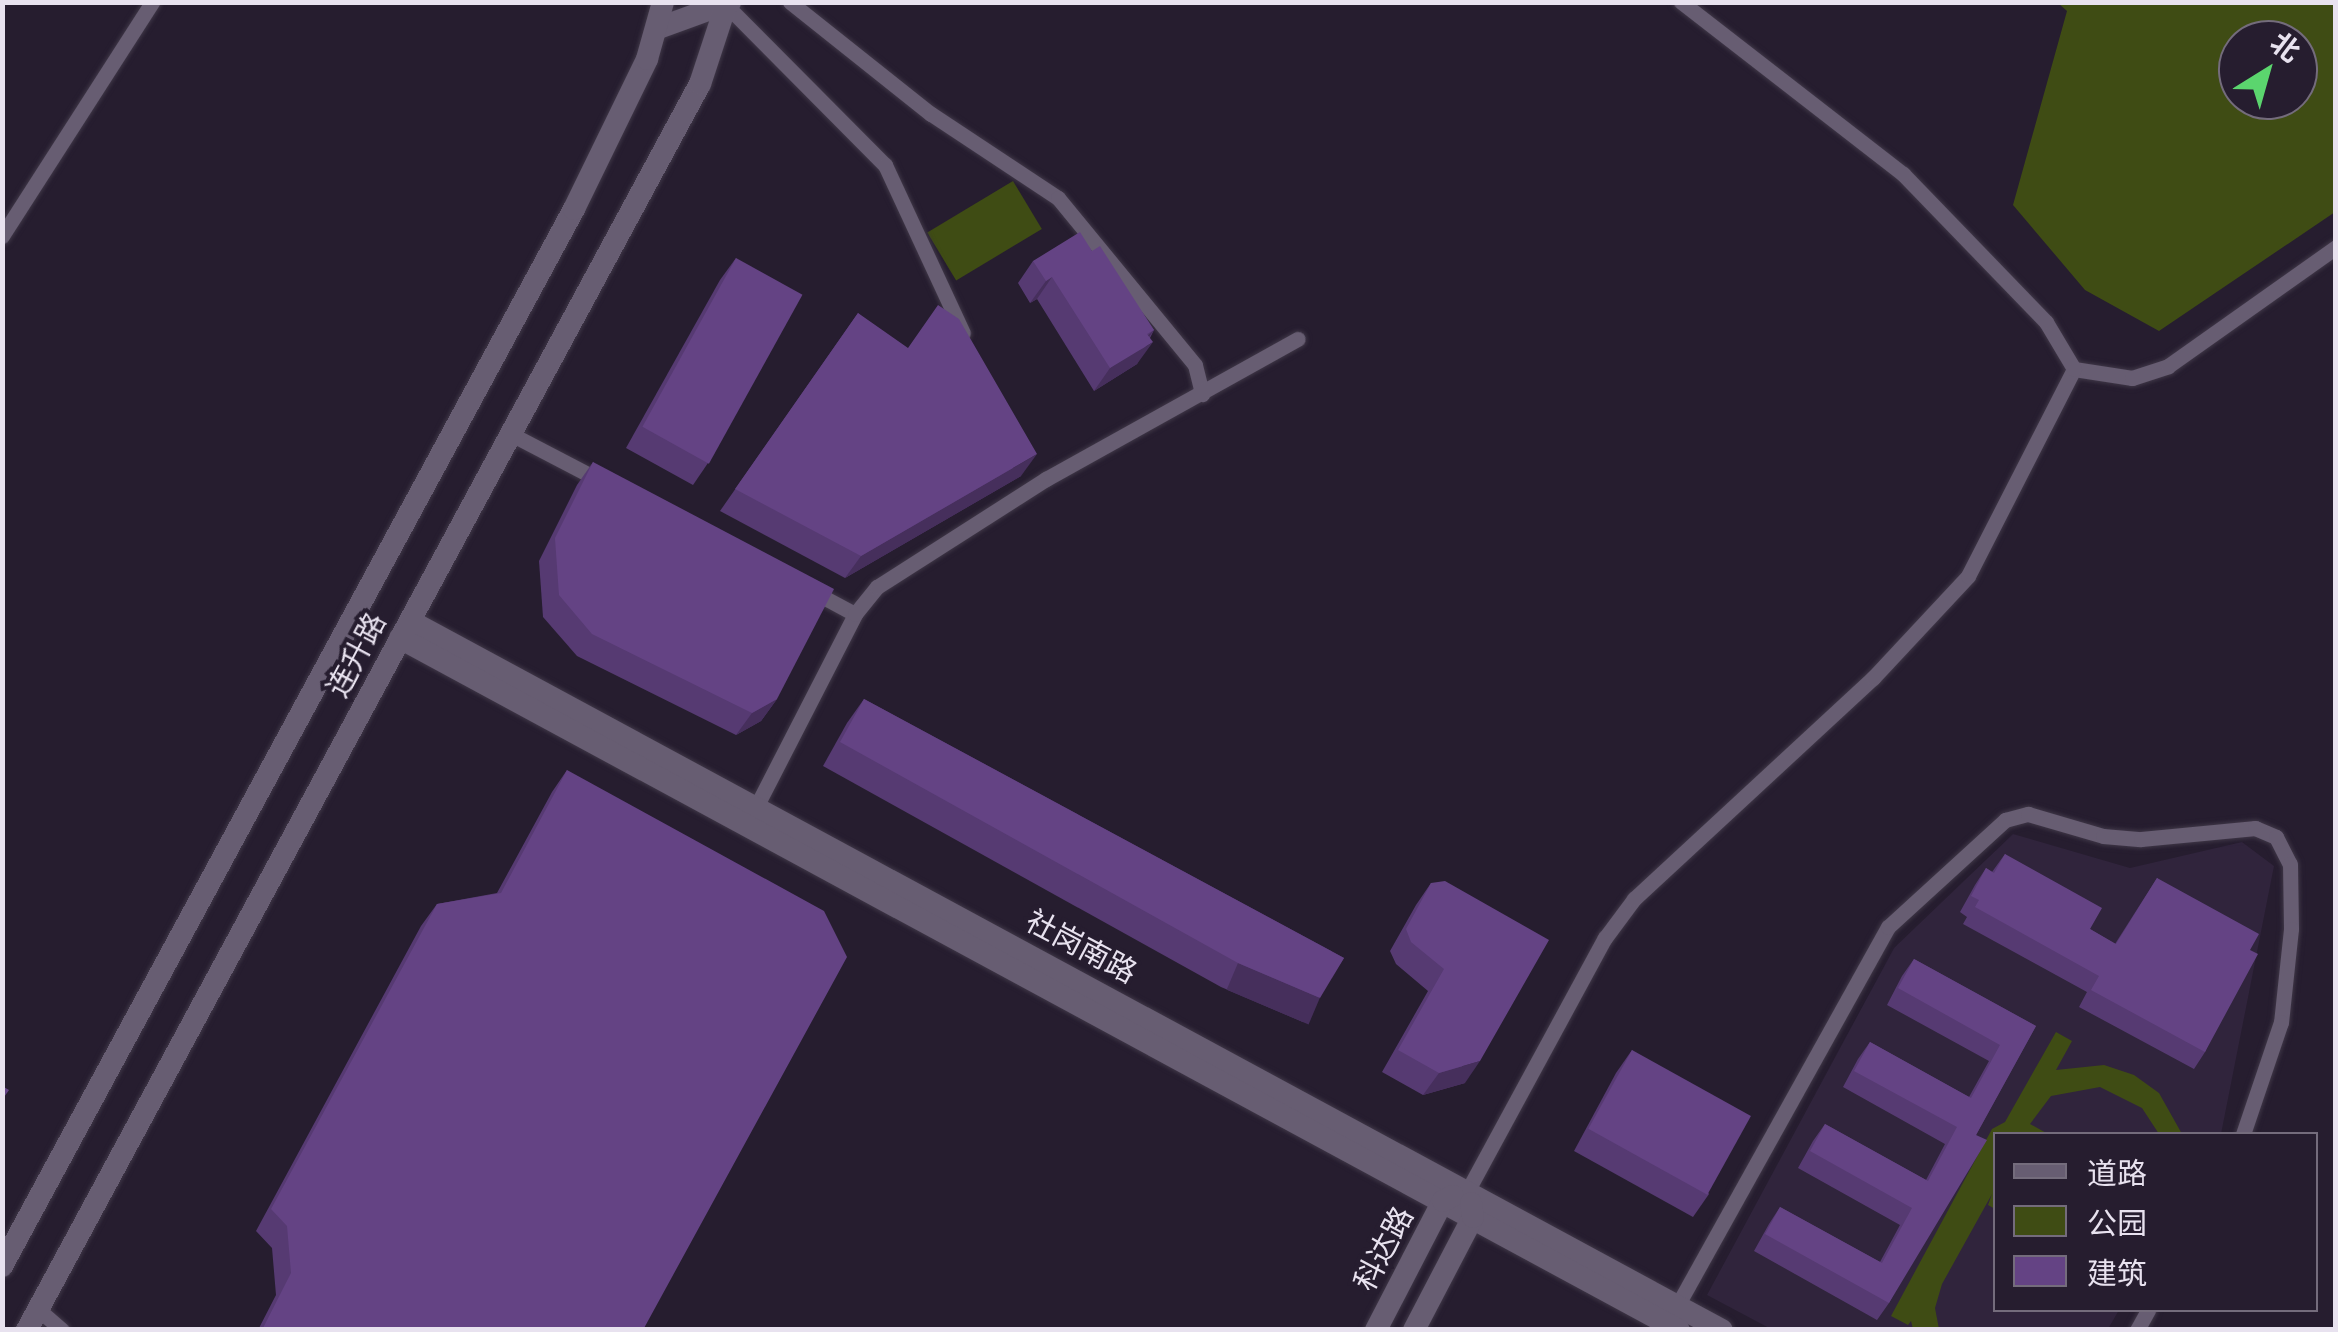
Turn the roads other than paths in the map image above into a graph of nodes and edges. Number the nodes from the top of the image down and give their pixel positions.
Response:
1 (152, 2) edge
2 (664, 2) edge
3 (790, 2) edge
4 (1680, 2) edge
5 (727, 3) edge
6 (656, 28) junction
7 (2, 236) edge
8 (2336, 247) edge
9 (1298, 340) dead end
10 (972, 350) edge
11 (2074, 368) junction
12 (1202, 394) junction
13 (511, 434) junction
14 (1036, 463) edge
15 (1046, 480) junction
16 (614, 488) edge
17 (786, 578) edge
18 (855, 614) junction
19 (405, 630) junction
20 (756, 807) junction
21 (2244, 1132) edge
22 (1469, 1188) junction
23 (1443, 1201) junction
24 (1473, 1217) junction
25 (2, 1266) edge
26 (1678, 1318) edge
27 (33, 1320) edge
28 (62, 1330) edge
29 (1376, 1330) edge
30 (1414, 1330) edge
31 (1722, 1330) edge

1 - 7 street
2 - 6 street, 连升路
3 - 12 street
4 - 11 street
5 - 6 street
5 - 10 street
5 - 13 street, 连升路
6 - 25 street, 连升路
8 - 11 street
9 - 12 street
11 - 22 street
12 - 15 street
13 - 16 street
13 - 19 street, 连升路
14 - 15 street
15 - 18 street
17 - 18 street
18 - 20 street
19 - 20 street, 社岗南路
19 - 23 street, 社岗南路
19 - 27 street, 连升路
20 - 22 street, 社岗南路
21 - 26 street
22 - 23 street, 科达路
22 - 24 street
22 - 26 street, 社岗南路
23 - 24 street, 社岗南路
23 - 29 street, 科达路
24 - 26 street, 社岗南路
24 - 30 street
26 - 31 street, 社岗南路
27 - 28 street

